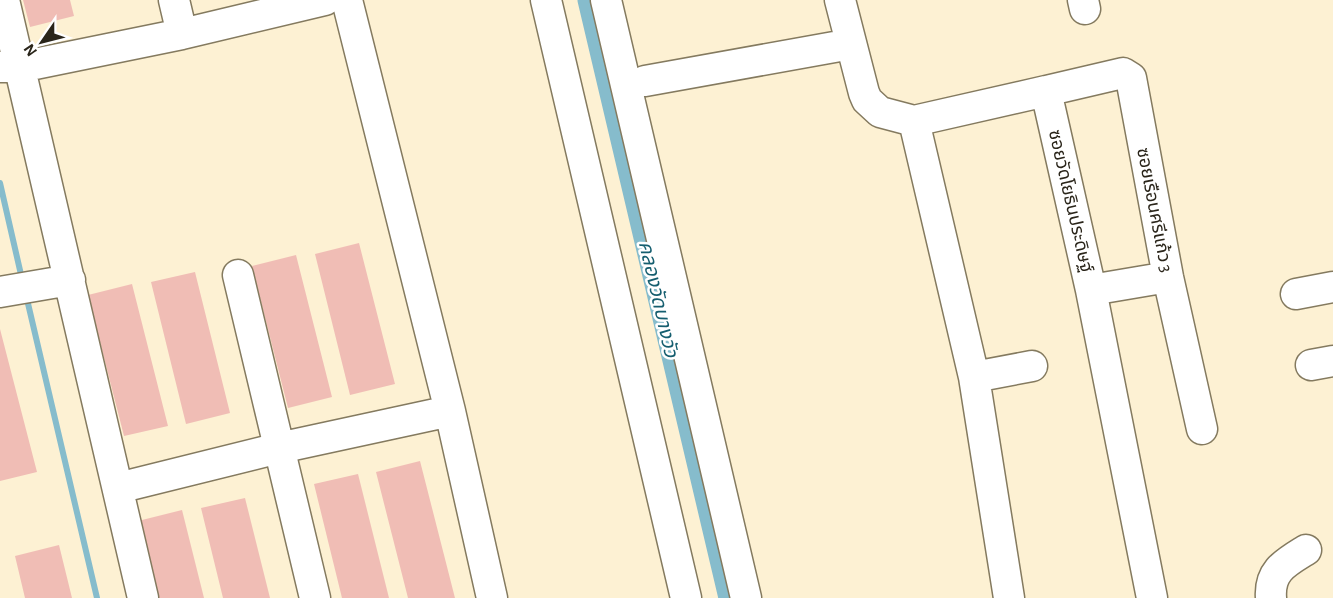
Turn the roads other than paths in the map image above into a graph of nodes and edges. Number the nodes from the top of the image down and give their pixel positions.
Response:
1 (4, 0) edge
2 (174, 0) edge
3 (325, 0) edge
4 (346, 0) edge
5 (546, 0) edge
6 (606, 0) edge
7 (840, 0) edge
8 (182, 34) junction
9 (851, 44) junction
10 (10, 67) edge
11 (645, 81) dead end
12 (1046, 91) junction
13 (914, 121) junction
14 (238, 275) dead end
15 (1168, 277) junction
16 (70, 280) junction
17 (1333, 286) edge
18 (1091, 290) junction
19 (0, 292) edge
20 (1296, 294) dead end
21 (1032, 366) dead end
22 (974, 377) junction
23 (450, 411) junction
24 (1202, 429) dead end
25 (279, 448) junction
26 (118, 488) junction
27 (1306, 550) dead end
28 (143, 598) edge
29 (315, 598) edge
30 (492, 598) edge
31 (686, 598) edge
32 (746, 598) edge
33 (1009, 598) edge
34 (1152, 598) edge
35 (1271, 598) edge

1 - 10 street
2 - 8 street
3 - 8 street
4 - 23 street
5 - 31 street
6 - 32 street
7 - 9 street
8 - 10 street
9 - 11 street
9 - 13 street
10 - 16 street
12 - 13 street
12 - 15 street, ซอยเรือนศรีแก้ว 3
12 - 18 street, ซอยวัดโยธินประดิษฐ์
13 - 22 street
14 - 25 street
15 - 18 street
15 - 24 street, ซอยเรือนศรีแก้ว 3
16 - 19 street
16 - 26 street
17 - 20 street
18 - 34 street, ซอยวัดโยธินประดิษฐ์
21 - 22 street
22 - 33 street
23 - 25 street
23 - 30 street
25 - 26 street
25 - 29 street
26 - 28 street
27 - 35 street

